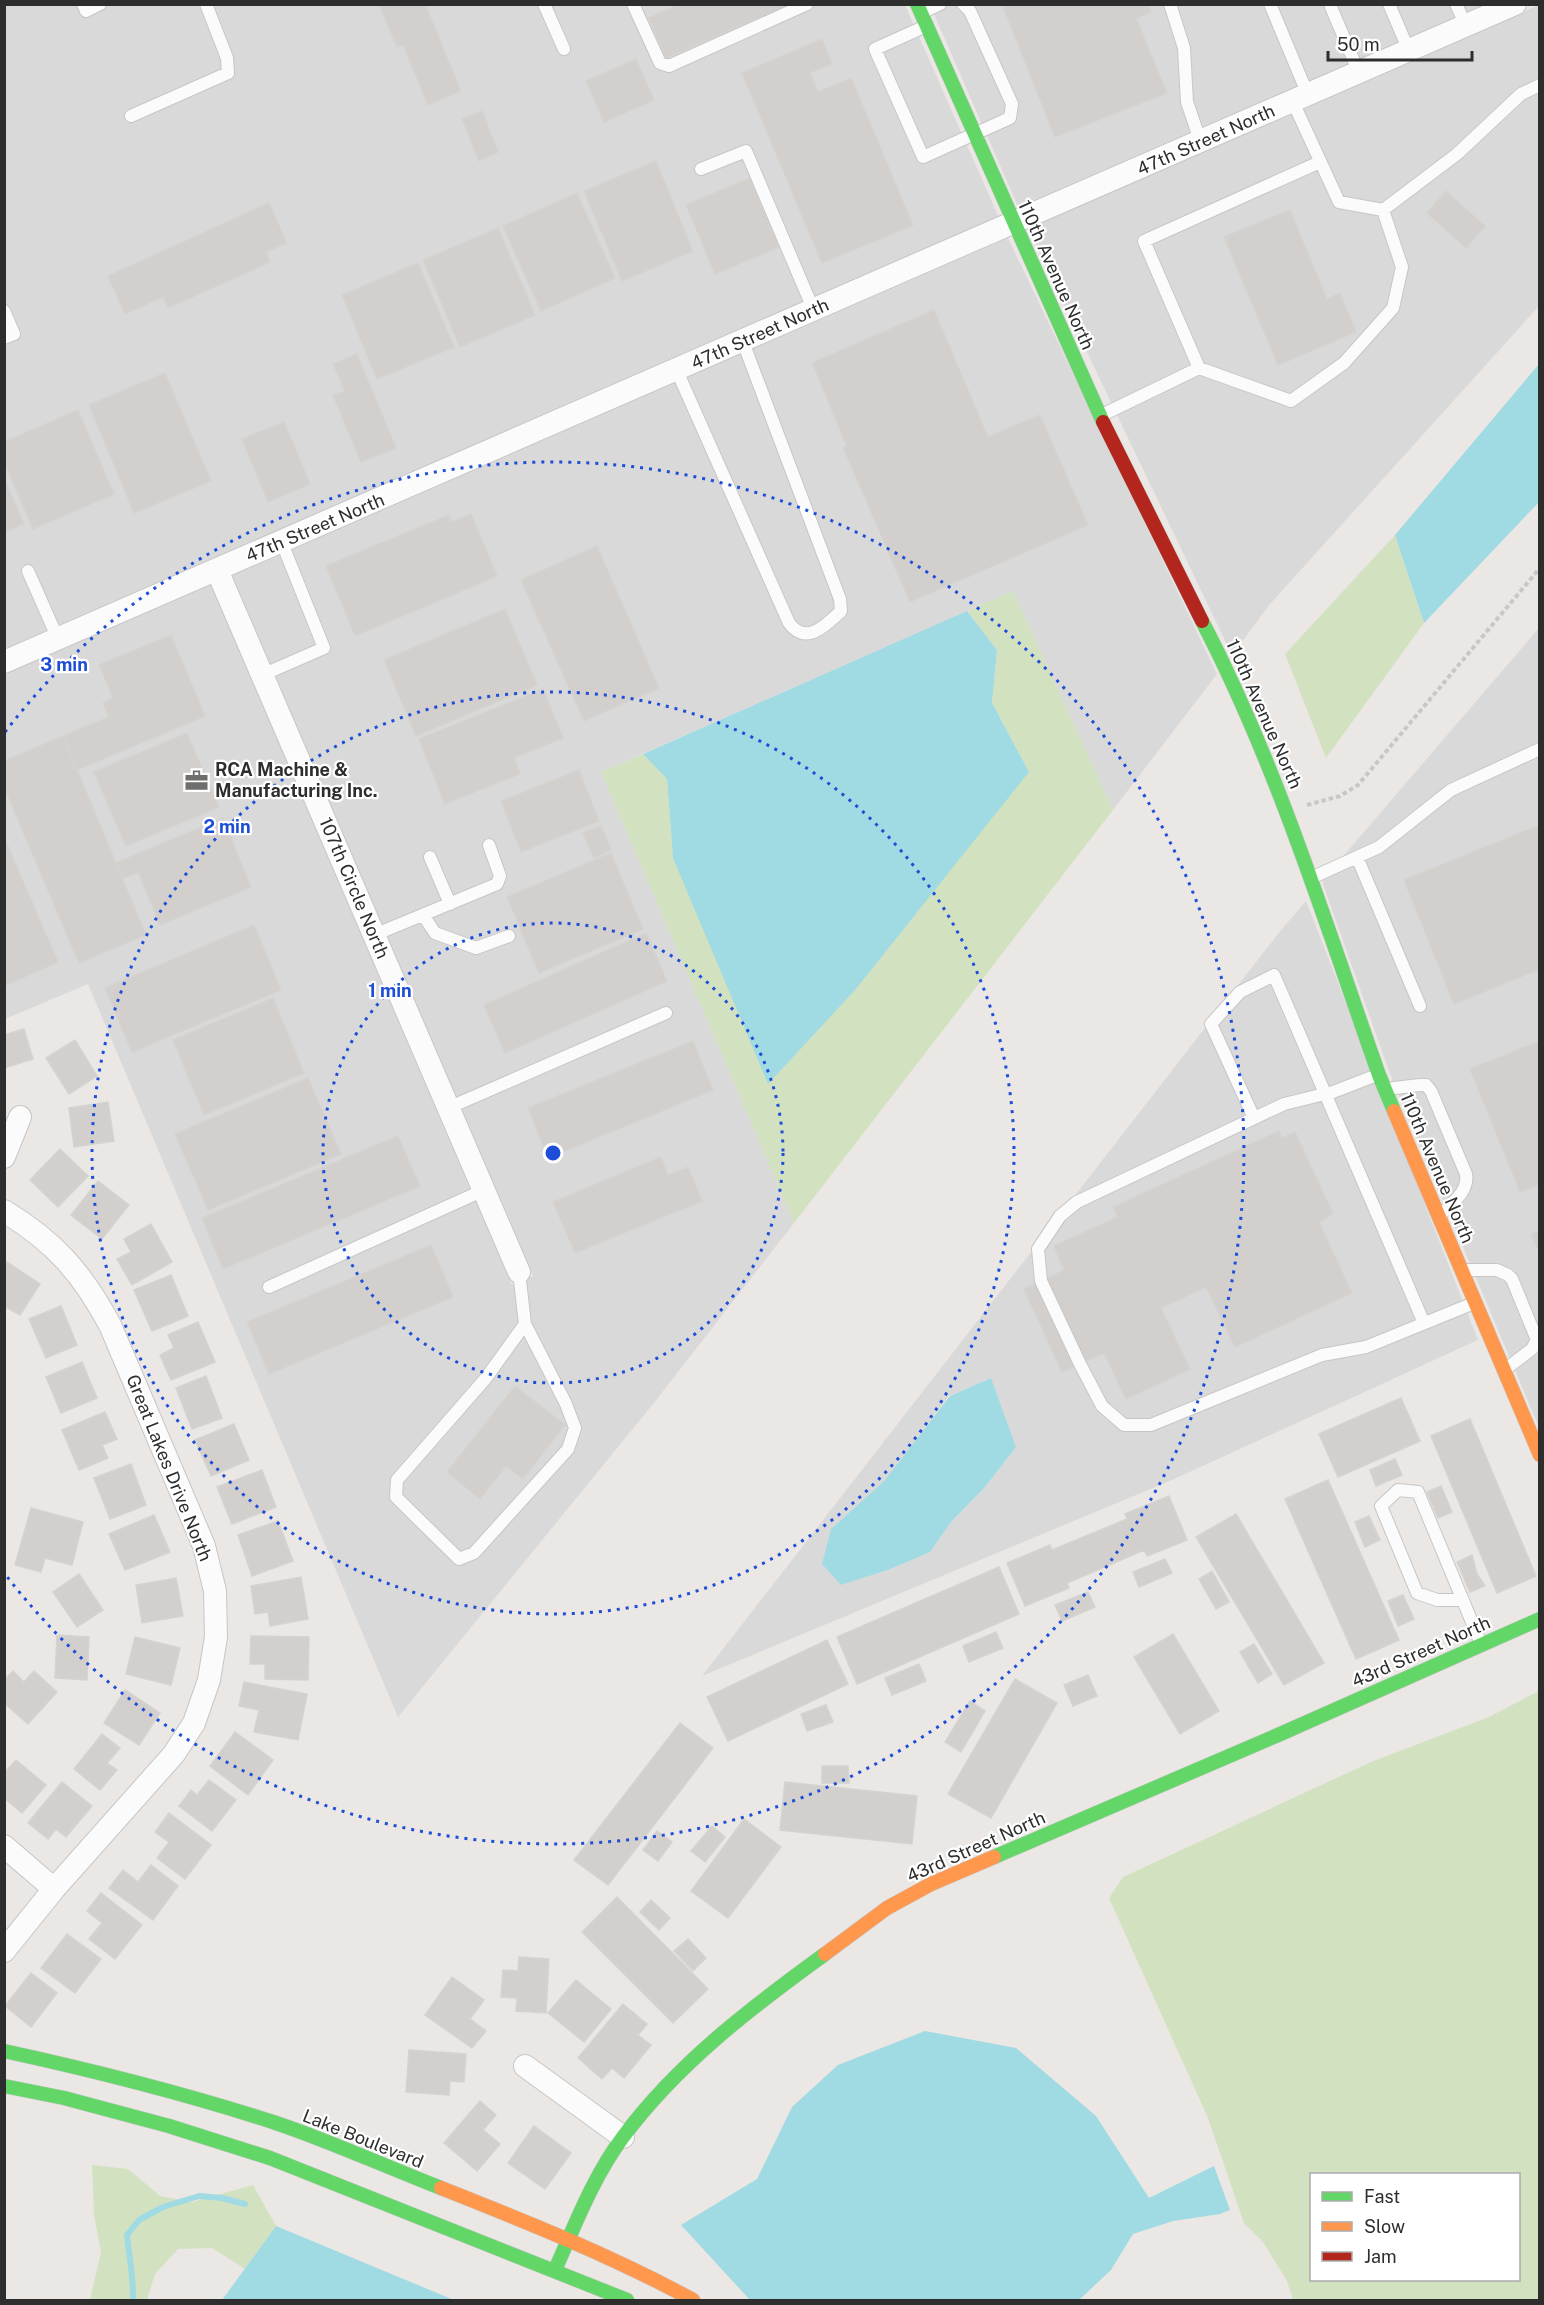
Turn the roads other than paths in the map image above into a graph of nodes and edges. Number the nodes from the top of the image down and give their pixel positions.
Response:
1 (83, 4) edge
2 (100, 4) edge
3 (206, 4) edge
4 (544, 4) edge
5 (633, 4) edge
6 (807, 4) edge
7 (940, 4) edge
8 (963, 4) edge
9 (1170, 4) edge
10 (1270, 4) edge
11 (1389, 4) edge
12 (1456, 4) edge
13 (1515, 4) edge
14 (1331, 7) dead end
15 (921, 14) edge
16 (1466, 26) junction
17 (564, 49) dead end
18 (1409, 51) junction
19 (1359, 73) junction
20 (1539, 85) edge
21 (1300, 99) junction
22 (131, 116) dead end
23 (975, 135) junction
24 (1201, 143) junction
25 (1320, 162) junction
26 (701, 169) dead end
27 (1383, 210) junction
28 (1014, 224) junction
29 (4, 311) edge
30 (814, 311) junction
31 (4, 338) edge
32 (743, 342) junction
33 (1199, 368) junction
34 (677, 371) junction
35 (1100, 416) junction
36 (282, 543) junction
37 (217, 570) junction
38 (28, 571) dead end
39 (58, 639) junction
40 (6, 656) edge
41 (262, 675) junction
42 (1539, 749) edge
43 (489, 844) dead end
44 (430, 857) dead end
45 (1357, 857) junction
46 (1310, 879) junction
47 (450, 904) junction
48 (423, 915) junction
49 (374, 935) junction
50 (509, 936) dead end
51 (1420, 1006) dead end
52 (666, 1013) dead end
53 (1378, 1075) junction
54 (1384, 1089) junction
55 (1326, 1094) junction
56 (448, 1108) junction
57 (20, 1117) dead end
58 (1254, 1118) junction
59 (4, 1157) edge
60 (484, 1190) junction
61 (4, 1211) edge
62 (1438, 1217) junction
63 (1461, 1270) junction
64 (519, 1272) joint
65 (269, 1287) dead end
66 (1474, 1303) junction
67 (1424, 1323) junction
68 (525, 1324) junction
69 (1503, 1371) junction
70 (1539, 1455) edge
71 (1463, 1600) junction
72 (1539, 1619) edge
73 (1482, 1645) junction
74 (4, 1846) edge
75 (54, 1889) junction
76 (4, 1951) edge
77 (4, 2051) edge
78 (525, 2066) dead end
79 (4, 2086) edge
80 (623, 2137) junction
81 (567, 2238) junction
82 (555, 2270) junction
83 (627, 2301) edge
84 (693, 2301) edge

1 - 2 lane
3 - 22 lane
4 - 17 lane
5 - 6 lane
7 - 15 lane
8 - 23 lane
9 - 24 lane
10 - 21 lane
11 - 18 lane
12 - 16 lane
13 - 16 street, 47th Street North
14 - 19 lane
15 - 23 street, 110th Avenue North
15 - 23 lane
16 - 18 street, 47th Street North
18 - 19 street, 47th Street North
19 - 21 street, 47th Street North
20 - 27 lane
21 - 24 street, 47th Street North
21 - 25 lane
23 - 28 street, 110th Avenue North
24 - 28 street, 47th Street North
25 - 27 lane
25 - 33 lane
26 - 30 lane
27 - 33 lane
28 - 30 street, 47th Street North
28 - 35 street, 110th Avenue North
29 - 31 lane
30 - 32 street, 47th Street North
32 - 34 street, 47th Street North
32 - 34 lane
33 - 35 lane
34 - 36 street, 47th Street North
35 - 46 street, 110th Avenue North
36 - 37 street, 47th Street North
36 - 41 lane
37 - 39 street, 47th Street North
37 - 41 street, 107th Circle North
38 - 39 lane
39 - 40 street, 47th Street North
41 - 49 street, 107th Circle North
42 - 45 lane
43 - 47 lane
44 - 47 lane
45 - 46 lane
45 - 51 lane
46 - 53 street, 110th Avenue North
47 - 48 lane
48 - 49 lane
48 - 50 lane
49 - 56 street, 107th Circle North
52 - 56 lane
53 - 54 street, 110th Avenue North
53 - 55 lane
54 - 62 street, 110th Avenue North
54 - 62 lane
55 - 58 lane
55 - 58 lane
55 - 67 lane
56 - 60 street, 107th Circle North
57 - 59 street
58 - 67 lane
60 - 64 street, 107th Circle North
60 - 65 lane
61 - 75 street, Great Lakes Drive North
62 - 63 street, 110th Avenue North
63 - 66 street, 110th Avenue North
63 - 69 lane
64 - 68 lane
66 - 67 lane
66 - 69 street, 110th Avenue North
68 - 68 lane
69 - 70 street, 110th Avenue North
71 - 71 lane
71 - 73 lane
72 - 73 street, 43rd Street North
73 - 80 street, 43rd Street North
74 - 75 street
75 - 76 street, Great Lakes Drive North
77 - 81 street, Lake Boulevard
78 - 80 street
79 - 82 street
80 - 81 street, 43rd Street North
81 - 82 street, 43rd Street North
81 - 84 street, Lake Boulevard
82 - 83 street

